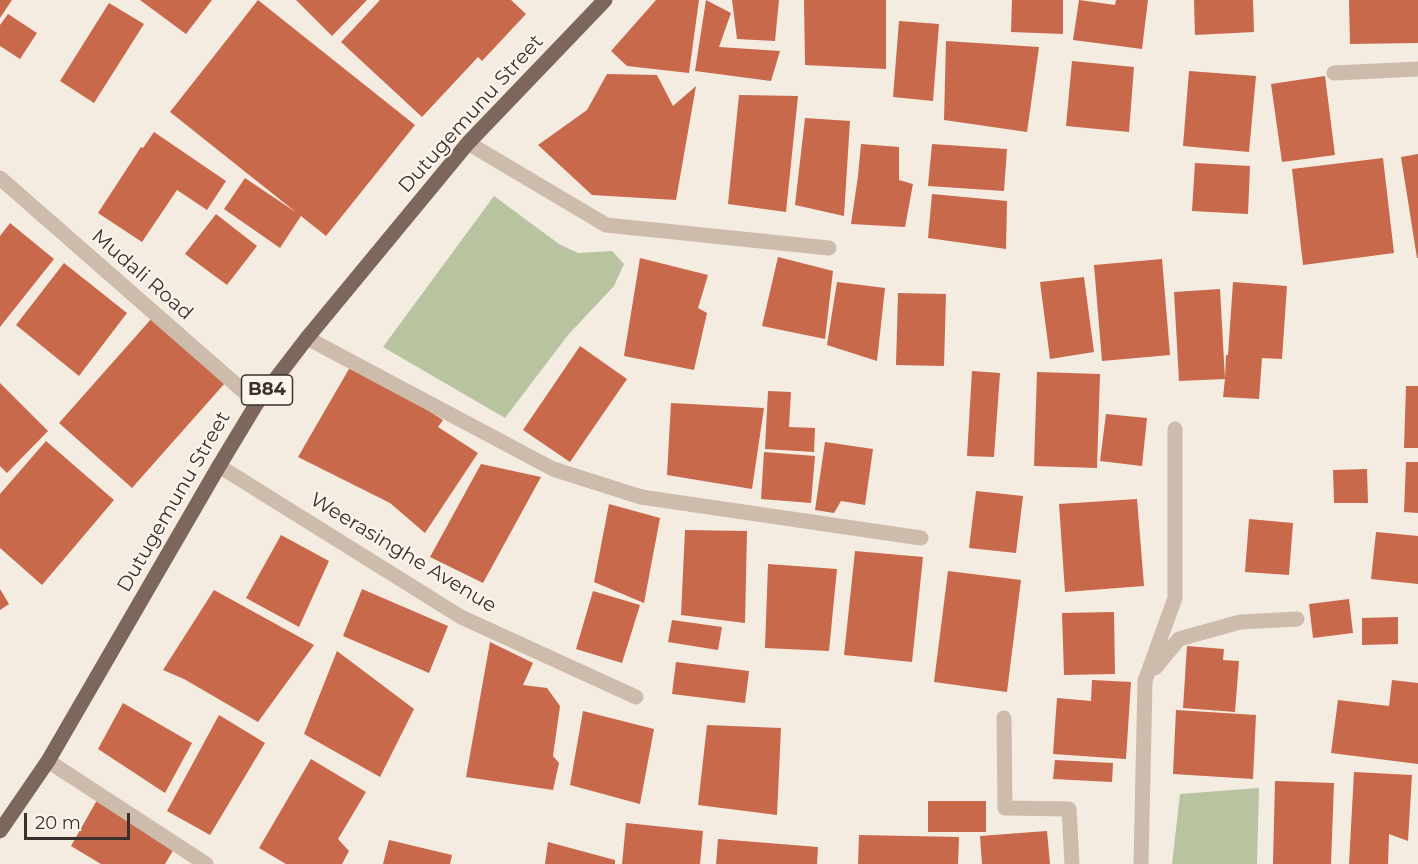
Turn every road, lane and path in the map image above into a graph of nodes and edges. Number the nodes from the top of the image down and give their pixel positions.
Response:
1 (605, 0) edge
2 (1418, 69) edge
3 (1334, 73) dead end
4 (468, 143) junction
5 (0, 178) edge
6 (829, 248) dead end
7 (307, 338) junction
8 (257, 403) junction
9 (1174, 429) dead end
10 (219, 466) junction
11 (921, 538) dead end
12 (1297, 619) dead end
13 (1147, 677) junction
14 (636, 697) dead end
15 (1004, 718) dead end
16 (48, 761) junction
17 (0, 831) edge
18 (206, 864) edge
19 (1072, 864) edge
20 (1141, 864) edge

1 - 4 main road, Dutugemunu Street / B84
2 - 3 street
4 - 6 street
4 - 7 main road, Dutugemunu Street / B84
5 - 8 street, Mudali Road
7 - 8 main road, Dutugemunu Street / B84
7 - 11 street
8 - 10 main road, Dutugemunu Street / B84
9 - 13 street
10 - 14 street, Weerasinghe Avenue
10 - 16 main road, Dutugemunu Street / B84
12 - 13 street
13 - 20 street
15 - 19 street
16 - 17 main road, Dutugemunu Street / B84
16 - 18 street

